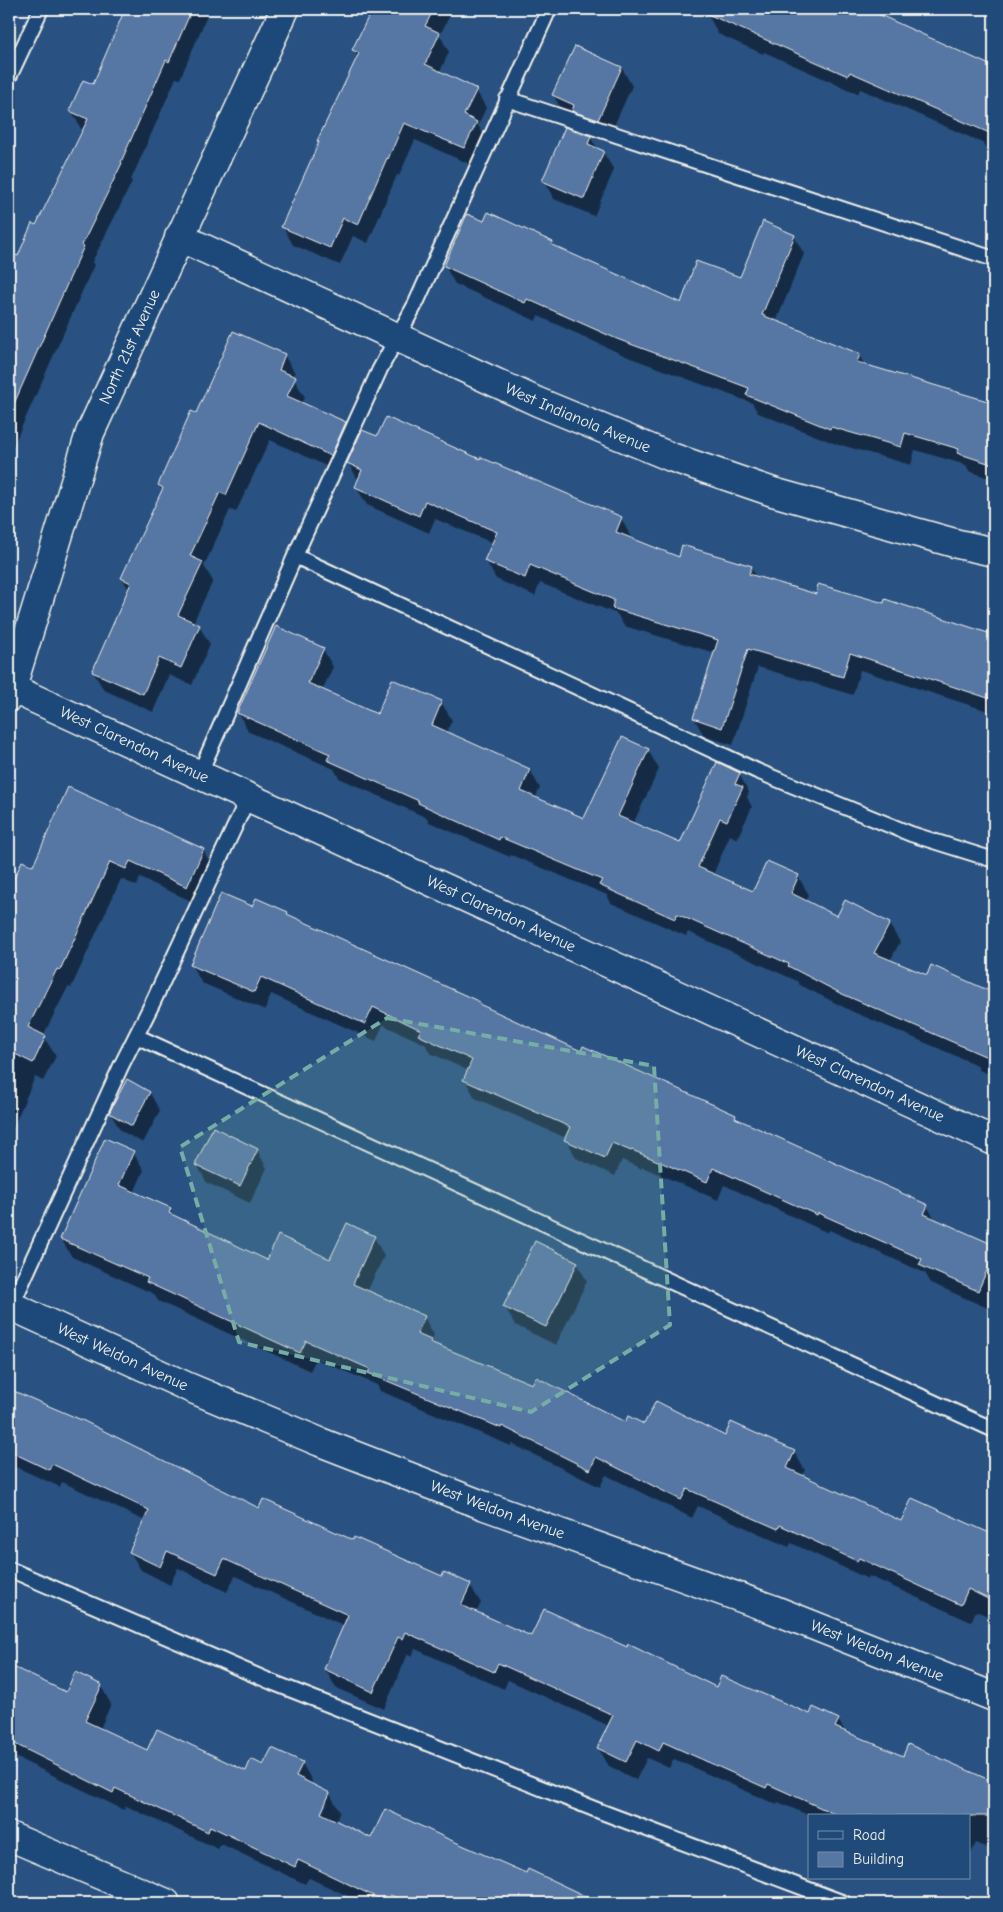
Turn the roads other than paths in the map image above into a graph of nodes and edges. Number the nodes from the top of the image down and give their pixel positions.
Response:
1 (41, 9) edge
2 (285, 9) edge
3 (549, 9) edge
4 (9, 77) edge
5 (507, 99) junction
6 (179, 237) junction
7 (994, 259) edge
8 (398, 337) junction
9 (994, 552) edge
10 (295, 556) junction
11 (10, 691) edge
12 (199, 774) junction
13 (248, 798) junction
14 (994, 860) edge
15 (136, 1036) junction
16 (994, 1141) edge
17 (10, 1308) edge
18 (994, 1430) edge
19 (9, 1569) edge
20 (994, 1697) edge
21 (9, 1836) edge
22 (166, 1903) edge
23 (844, 1903) edge

1 - 4 lane
2 - 6 street, North 21st Avenue
3 - 5 lane
5 - 7 lane
5 - 8 lane
6 - 8 street, West Indianola Avenue
6 - 11 street, North 21st Avenue
8 - 9 street, West Indianola Avenue
8 - 10 lane
10 - 12 lane
10 - 14 lane
11 - 12 street, West Clarendon Avenue
12 - 13 street, West Clarendon Avenue
13 - 15 lane
13 - 16 street, West Clarendon Avenue
15 - 17 lane
15 - 18 lane
17 - 20 street, West Weldon Avenue
19 - 23 lane
21 - 22 street

